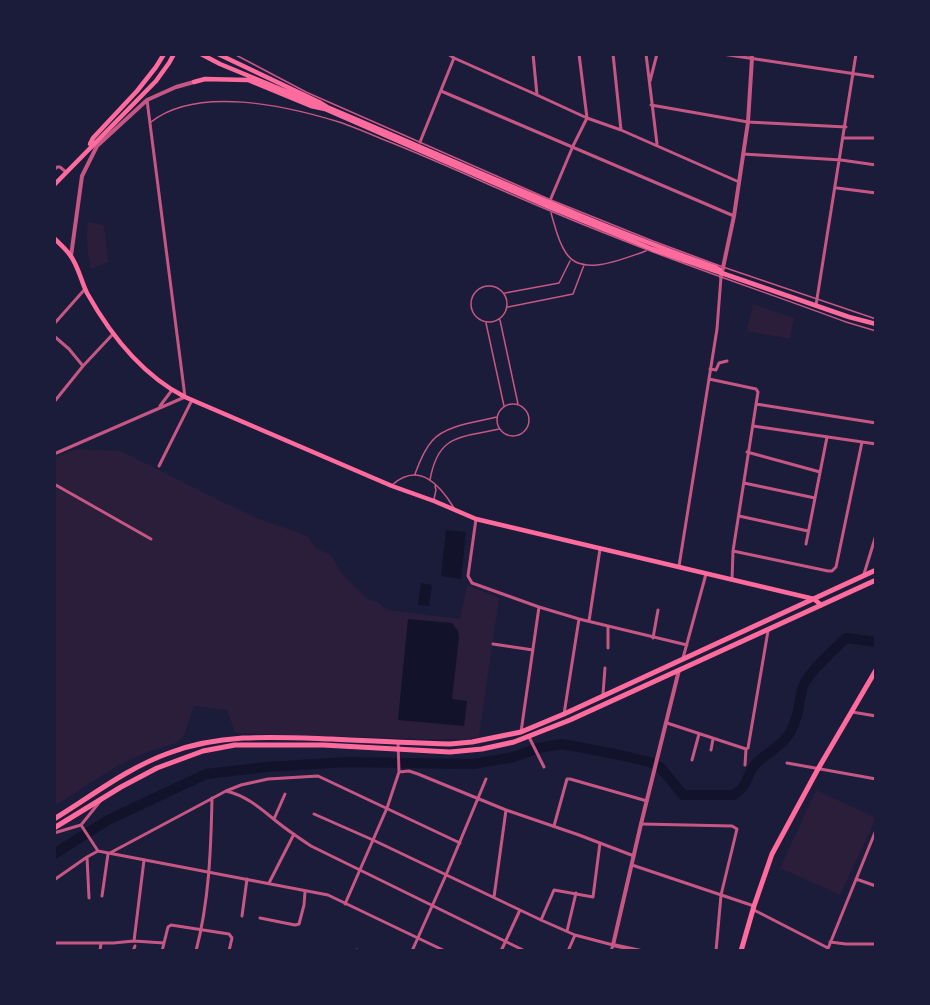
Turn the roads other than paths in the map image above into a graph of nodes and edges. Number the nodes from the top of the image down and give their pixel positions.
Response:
1 (164, 54) edge
2 (174, 54) edge
3 (201, 54) edge
4 (218, 54) edge
5 (235, 54) edge
6 (448, 54) edge
7 (532, 54) edge
8 (579, 54) edge
9 (613, 54) edge
10 (646, 54) edge
11 (657, 54) edge
12 (722, 54) edge
13 (856, 54) edge
14 (752, 56) edge
15 (454, 58) junction
16 (233, 62) junction
17 (854, 75) junction
18 (876, 77) edge
19 (194, 82) joint
20 (649, 84) junction
21 (441, 91) junction
22 (537, 95) junction
23 (147, 100) junction
24 (651, 105) junction
25 (324, 107) junction
26 (587, 118) junction
27 (150, 122) junction
28 (748, 122) junction
29 (846, 127) junction
30 (621, 130) junction
31 (844, 138) junction
32 (876, 138) edge
33 (420, 142) junction
34 (657, 144) dead end
35 (573, 146) junction
36 (87, 150) junction
37 (743, 154) junction
38 (841, 160) junction
39 (876, 165) edge
40 (54, 170) edge
41 (66, 172) junction
42 (739, 182) junction
43 (54, 184) edge
44 (837, 188) dead end
45 (876, 194) edge
46 (550, 205) junction
47 (734, 216) junction
48 (54, 238) edge
49 (650, 250) junction
50 (71, 256) junction
51 (570, 260) junction
52 (584, 266) junction
53 (722, 272) junction
54 (85, 289) junction
55 (504, 293) junction
56 (817, 303) junction
57 (508, 307) junction
58 (876, 319) edge
59 (500, 320) junction
60 (486, 322) junction
61 (54, 324) edge
62 (876, 324) edge
63 (876, 331) edge
64 (113, 334) junction
65 (54, 336) edge
66 (727, 362) dead end
67 (83, 366) junction
68 (710, 369) junction
69 (709, 379) junction
70 (172, 390) junction
71 (185, 397) junction
72 (54, 400) edge
73 (192, 400) junction
74 (756, 404) junction
75 (518, 405) junction
76 (159, 407) junction
77 (504, 407) junction
78 (497, 417) junction
79 (876, 423) edge
80 (752, 426) junction
81 (500, 429) junction
82 (827, 437) junction
83 (862, 442) junction
84 (876, 444) edge
85 (747, 452) junction
86 (55, 453) edge
87 (159, 466) dead end
88 (820, 472) junction
89 (415, 474) junction
90 (430, 480) junction
91 (743, 482) junction
92 (54, 484) edge
93 (435, 485) junction
94 (392, 486) junction
95 (815, 498) junction
96 (434, 501) junction
97 (456, 511) junction
98 (739, 516) junction
99 (476, 519) junction
100 (808, 531) junction
101 (876, 535) edge
102 (151, 539) dead end
103 (806, 544) dead end
104 (600, 549) junction
105 (733, 551) junction
106 (678, 568) junction
107 (876, 570) edge
108 (706, 574) junction
109 (863, 576) junction
110 (732, 580) junction
111 (876, 580) edge
112 (814, 599) junction
113 (821, 605) junction
114 (539, 607) junction
115 (658, 610) dead end
116 (579, 619) junction
117 (589, 621) junction
118 (608, 626) junction
119 (769, 629) junction
120 (653, 638) junction
121 (494, 644) dead end
122 (687, 645) junction
123 (608, 648) dead end
124 (533, 650) junction
125 (682, 660) junction
126 (605, 668) dead end
127 (680, 669) junction
128 (876, 670) edge
129 (603, 696) junction
130 (851, 712) junction
131 (564, 714) junction
132 (876, 716) edge
133 (667, 723) junction
134 (521, 732) junction
135 (699, 734) junction
136 (530, 739) junction
137 (714, 739) junction
138 (398, 742) junction
139 (747, 748) junction
140 (711, 750) dead end
141 (398, 753) junction
142 (692, 760) dead end
143 (787, 763) dead end
144 (745, 765) dead end
145 (544, 767) dead end
146 (818, 769) junction
147 (399, 771) junction
148 (486, 779) dead end
149 (876, 779) edge
150 (226, 791) junction
151 (285, 794) dead end
152 (103, 798) junction
153 (212, 798) junction
154 (478, 799) junction
155 (647, 801) junction
156 (387, 808) junction
157 (506, 810) junction
158 (314, 814) dead end
159 (54, 819) edge
160 (274, 819) junction
161 (641, 824) junction
162 (554, 826) junction
163 (82, 827) junction
164 (54, 828) edge
165 (876, 830) edge
166 (54, 833) edge
167 (294, 834) junction
168 (373, 840) junction
169 (874, 840) edge
170 (460, 843) junction
171 (600, 843) junction
172 (98, 851) junction
173 (108, 854) junction
174 (634, 856) junction
175 (87, 857) junction
176 (144, 859) junction
177 (632, 865) junction
178 (360, 870) junction
179 (209, 872) junction
180 (446, 874) junction
181 (247, 879) junction
182 (856, 879) junction
183 (54, 880) edge
184 (269, 883) junction
185 (876, 886) edge
186 (307, 891) junction
187 (576, 893) junction
188 (722, 895) junction
189 (102, 896) dead end
190 (494, 897) junction
191 (89, 898) dead end
192 (345, 903) junction
193 (432, 906) junction
194 (753, 908) junction
195 (520, 910) junction
196 (242, 916) dead end
197 (260, 918) dead end
198 (541, 920) junction
199 (202, 930) junction
200 (567, 931) junction
201 (575, 935) junction
202 (417, 938) junction
203 (506, 942) junction
204 (830, 942) junction
205 (54, 943) edge
206 (101, 943) junction
207 (164, 943) junction
208 (64, 944) junction
209 (135, 944) junction
210 (876, 944) edge
211 (613, 945) junction
212 (827, 950) edge
213 (63, 951) edge
214 (100, 951) edge
215 (133, 951) edge
216 (162, 951) edge
217 (196, 951) edge
218 (229, 951) edge
219 (412, 951) edge
220 (445, 951) edge
221 (501, 951) edge
222 (525, 951) edge
223 (568, 951) edge
224 (612, 951) edge
225 (641, 951) edge
226 (716, 951) edge
227 (741, 951) edge

1 - 36 main road
2 - 36 main road
3 - 25 main road
4 - 16 main road
5 - 16 street
5 - 33 lane
6 - 15 street
7 - 22 street
8 - 26 street
9 - 30 street
10 - 20 street
11 - 20 street
12 - 14 street
13 - 17 street
14 - 17 street
14 - 28 street
15 - 21 street
15 - 22 street
16 - 25 main road
17 - 18 street
17 - 29 street
19 - 23 street
19 - 25 main road
20 - 24 street
21 - 33 street
21 - 35 street
22 - 26 street
23 - 27 street
23 - 50 street
24 - 28 street
24 - 34 street
25 - 46 main road
26 - 30 street
26 - 35 street
27 - 46 lane
27 - 71 street
28 - 29 street
28 - 37 street
29 - 31 street
30 - 42 street
31 - 32 street
31 - 38 street
33 - 46 lane
35 - 46 street
35 - 47 street
36 - 41 main road
37 - 38 street
37 - 42 street
38 - 39 street
38 - 56 street
40 - 41 street
41 - 43 main road
42 - 47 street
44 - 45 street
46 - 49 main road
46 - 51 lane
46 - 53 main road
47 - 53 street
48 - 50 main road
49 - 52 lane
49 - 53 main road
50 - 54 main road
51 - 52 lane
51 - 55 lane
52 - 57 lane
53 - 56 main road
53 - 63 lane
53 - 68 street
54 - 61 street
54 - 64 main road
55 - 57 lane
55 - 60 lane
56 - 58 lane
56 - 62 main road
57 - 59 lane
59 - 60 lane
59 - 75 lane
60 - 77 lane
64 - 67 street
64 - 70 main road
65 - 67 street
66 - 68 street
67 - 72 street
68 - 69 street
69 - 74 street
69 - 106 street
70 - 71 main road
70 - 76 street
71 - 73 main road
71 - 76 street
73 - 87 street
73 - 94 main road
74 - 79 street
74 - 80 street
75 - 77 lane
75 - 81 lane
76 - 86 street
77 - 78 lane
78 - 81 lane
78 - 89 lane
80 - 82 street
80 - 85 street
81 - 90 lane
82 - 83 street
82 - 88 street
83 - 84 street
83 - 105 street
85 - 88 street
85 - 91 street
88 - 95 street
89 - 90 lane
89 - 94 lane
90 - 93 lane
91 - 95 street
91 - 98 street
92 - 102 street
93 - 96 lane
93 - 97 lane
94 - 96 main road
95 - 100 street
96 - 97 main road
97 - 99 main road
98 - 100 street
98 - 105 street
99 - 104 main road
99 - 114 street
100 - 103 street
101 - 109 street
104 - 106 main road
104 - 117 street
105 - 110 street
106 - 108 main road
107 - 109 main road
108 - 110 main road
108 - 122 street
109 - 112 main road
110 - 112 main road
111 - 113 main road
112 - 113 main road
112 - 125 main road
113 - 119 main road
114 - 116 street
114 - 124 street
115 - 120 street
116 - 117 street
116 - 131 street
117 - 118 street
118 - 120 street
118 - 123 street
119 - 127 main road
119 - 139 street
120 - 122 street
121 - 124 street
122 - 125 street
124 - 134 street
125 - 129 main road
126 - 129 street
127 - 133 street
127 - 136 main road
128 - 130 main road
129 - 131 main road
130 - 132 street
130 - 146 main road
131 - 134 main road
133 - 135 street
133 - 155 street
134 - 138 main road
135 - 137 street
135 - 142 street
136 - 141 main road
136 - 145 street
137 - 139 street
137 - 140 street
138 - 141 street
138 - 159 main road
139 - 144 street
141 - 147 street
141 - 152 main road
143 - 146 street
146 - 149 street
146 - 194 main road
147 - 154 street
147 - 156 street
148 - 154 street
150 - 153 street
150 - 156 street
150 - 160 street
151 - 160 street
152 - 163 street
152 - 164 main road
153 - 173 street
153 - 179 street
154 - 157 street
154 - 170 street
155 - 161 street
155 - 162 street
156 - 168 street
156 - 170 street
157 - 162 street
157 - 190 street
158 - 168 street
160 - 167 street
161 - 174 street
161 - 188 street
162 - 171 street
163 - 166 street
163 - 172 street
165 - 169 street
167 - 178 street
167 - 184 street
168 - 178 street
168 - 180 street
169 - 182 street
170 - 180 street
171 - 174 street
171 - 187 street
172 - 173 street
172 - 175 street
173 - 176 street
173 - 189 street
174 - 177 street
175 - 183 street
175 - 191 street
176 - 179 street
176 - 209 street
177 - 188 street
177 - 211 street
178 - 192 street
178 - 193 street
179 - 181 street
179 - 199 street
180 - 190 street
180 - 193 street
181 - 184 street
181 - 196 street
182 - 185 street
182 - 204 street
184 - 186 street
186 - 192 street
186 - 197 street
187 - 198 street
187 - 200 street
188 - 194 street
188 - 226 street
190 - 195 street
192 - 202 street
193 - 202 street
193 - 203 street
194 - 212 street
194 - 227 main road
195 - 198 street
195 - 203 street
198 - 200 street
199 - 207 street
199 - 217 street
199 - 218 street
200 - 201 street
201 - 211 street
201 - 223 street
202 - 219 street
202 - 220 street
203 - 221 street
203 - 222 street
204 - 210 street
204 - 212 street
205 - 208 street
206 - 208 street
206 - 209 street
206 - 214 street
207 - 209 street
207 - 216 street
208 - 213 street
209 - 215 street
211 - 224 street
211 - 225 street

